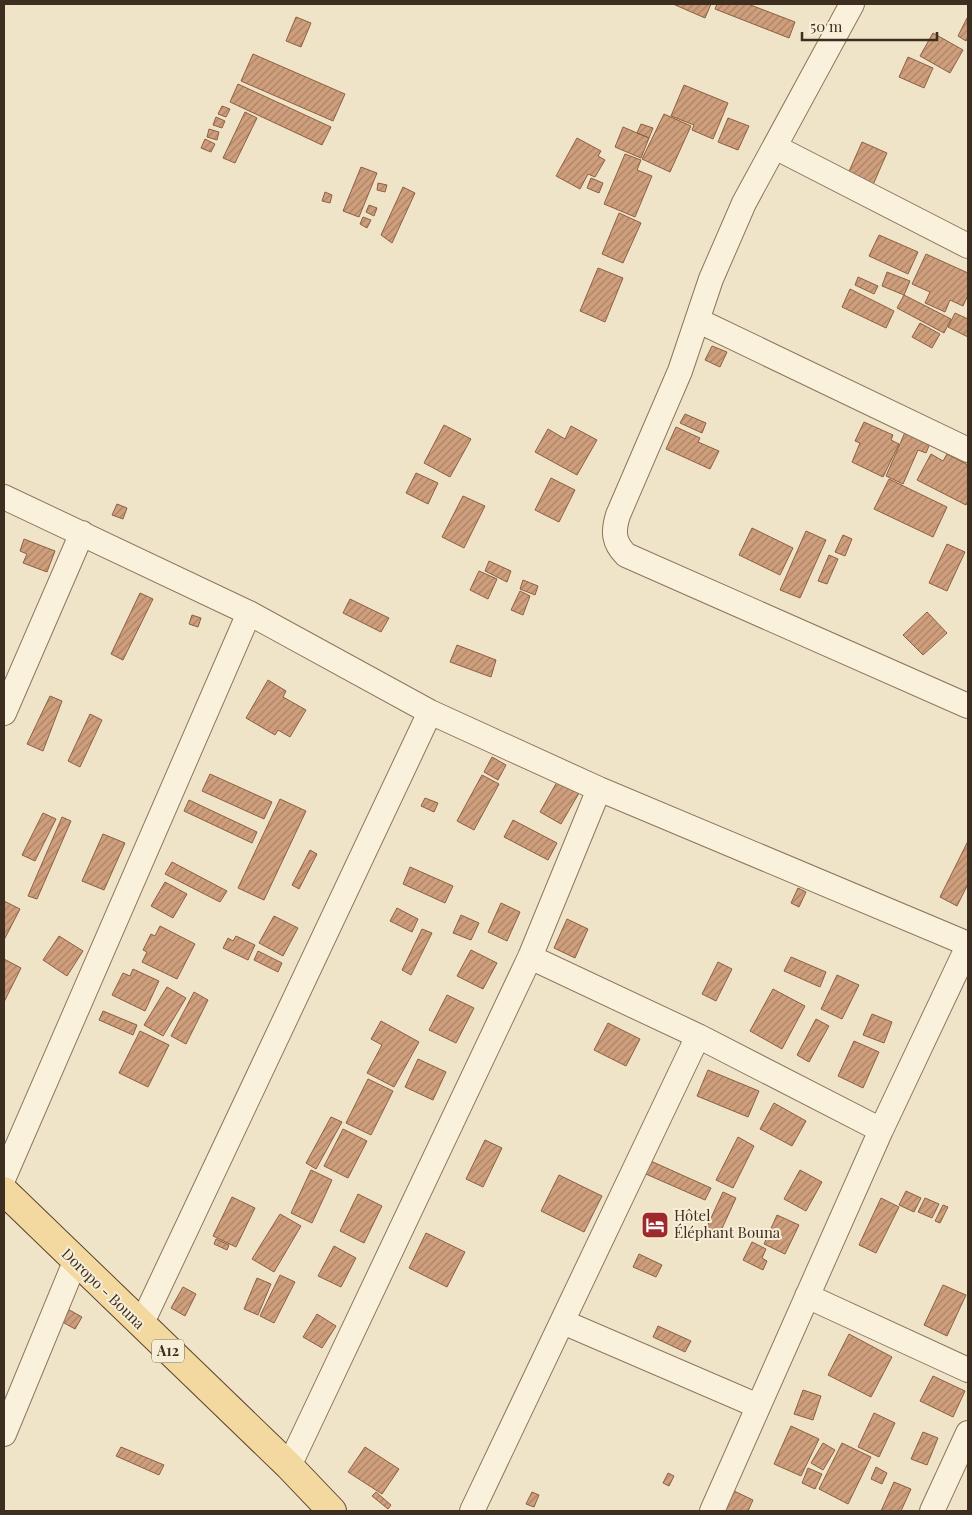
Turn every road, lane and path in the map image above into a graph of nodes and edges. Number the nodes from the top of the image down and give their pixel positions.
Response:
1 (852, 4) edge
2 (775, 146) junction
3 (968, 246) edge
4 (699, 321) junction
5 (968, 450) edge
6 (4, 497) edge
7 (82, 533) junction
8 (249, 613) junction
9 (968, 706) edge
10 (430, 712) junction
11 (4, 714) edge
12 (599, 789) junction
13 (968, 945) edge
14 (530, 957) junction
15 (698, 1036) junction
16 (881, 1130) junction
17 (4, 1178) edge
18 (4, 1191) edge
19 (75, 1262) junction
20 (807, 1296) junction
21 (563, 1322) junction
22 (140, 1325) junction
23 (968, 1370) edge
24 (758, 1406) junction
25 (4, 1434) edge
26 (968, 1434) edge
27 (289, 1466) junction
28 (332, 1511) edge
29 (472, 1511) edge
30 (712, 1511) edge
31 (932, 1511) edge

1 - 2 street
2 - 3 street
2 - 4 street
4 - 5 street
4 - 9 street
6 - 7 street
7 - 8 street
7 - 11 street
8 - 10 street
8 - 17 street
10 - 12 street
10 - 22 street
12 - 13 street
12 - 14 street
13 - 16 street
14 - 15 street
14 - 27 street
15 - 16 street
15 - 21 street
16 - 20 street
18 - 19 main road, Doropo - Bouna / A12
19 - 22 main road, Doropo - Bouna / A12
19 - 25 street
20 - 23 street
20 - 24 street
21 - 24 street
21 - 29 street
22 - 27 main road, Doropo - Bouna / A12
24 - 30 street
26 - 31 street
27 - 28 main road, Doropo - Bouna / A12

